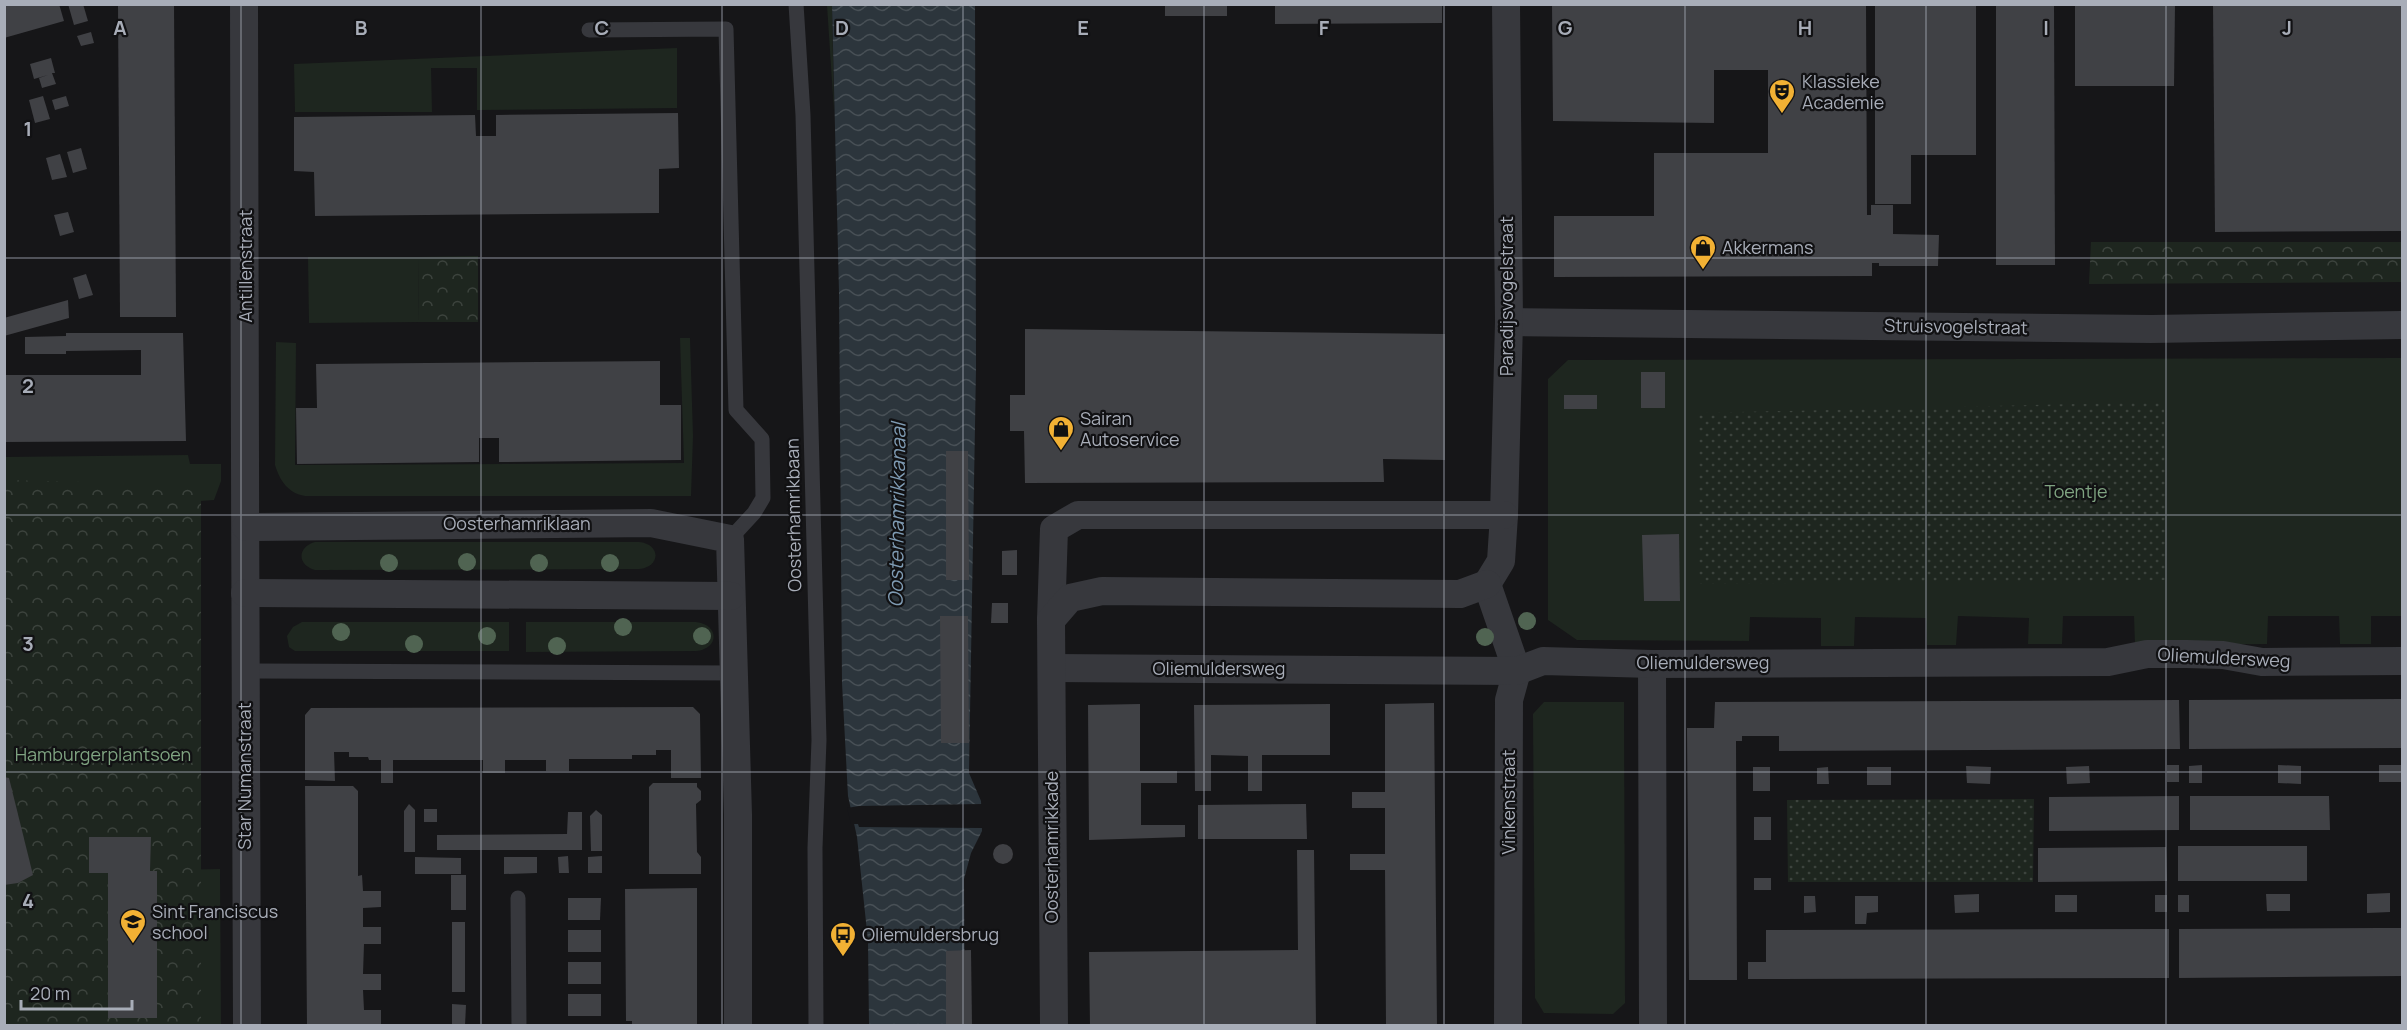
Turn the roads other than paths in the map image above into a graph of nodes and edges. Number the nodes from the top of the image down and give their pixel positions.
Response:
1 (244, 4) edge
2 (796, 4) edge
3 (1506, 4) edge
4 (589, 30) dead end
5 (1509, 322) junction
6 (2403, 325) edge
7 (1504, 515) junction
8 (246, 527) junction
9 (730, 540) junction
10 (1487, 584) junction
11 (245, 593) junction
12 (732, 596) junction
13 (1051, 620) junction
14 (2403, 661) edge
15 (1652, 664) junction
16 (1052, 668) junction
17 (244, 671) junction
18 (1517, 671) junction
19 (734, 673) junction
20 (518, 898) dead end
21 (247, 1026) edge
22 (519, 1026) edge
23 (738, 1026) edge
24 (816, 1026) edge
25 (1054, 1026) edge
26 (1508, 1026) edge
27 (1653, 1026) edge

1 - 8 street, Antillenstraat
2 - 24 lane, Oosterhamrikbaan
3 - 5 street, Paradijsvogelstraat
4 - 9 lane
5 - 6 street, Struisvogelstraat
5 - 7 street, Paradijsvogelstraat
7 - 10 street, Paradijsvogelstraat
7 - 13 street
8 - 9 street, Oosterhamriklaan
8 - 11 street, Star Numanstraat
9 - 12 street
10 - 13 street
10 - 18 street
11 - 12 street
11 - 17 street, Star Numanstraat
12 - 19 street
13 - 16 street
14 - 15 street, Oliemuldersweg
15 - 18 street, Oliemuldersweg
15 - 27 street
16 - 18 street, Oliemuldersweg
16 - 25 street, Oosterhamrikkade
17 - 19 lane
17 - 21 street, Star Numanstraat
18 - 26 street, Vinkenstraat
19 - 23 street
20 - 22 lane

